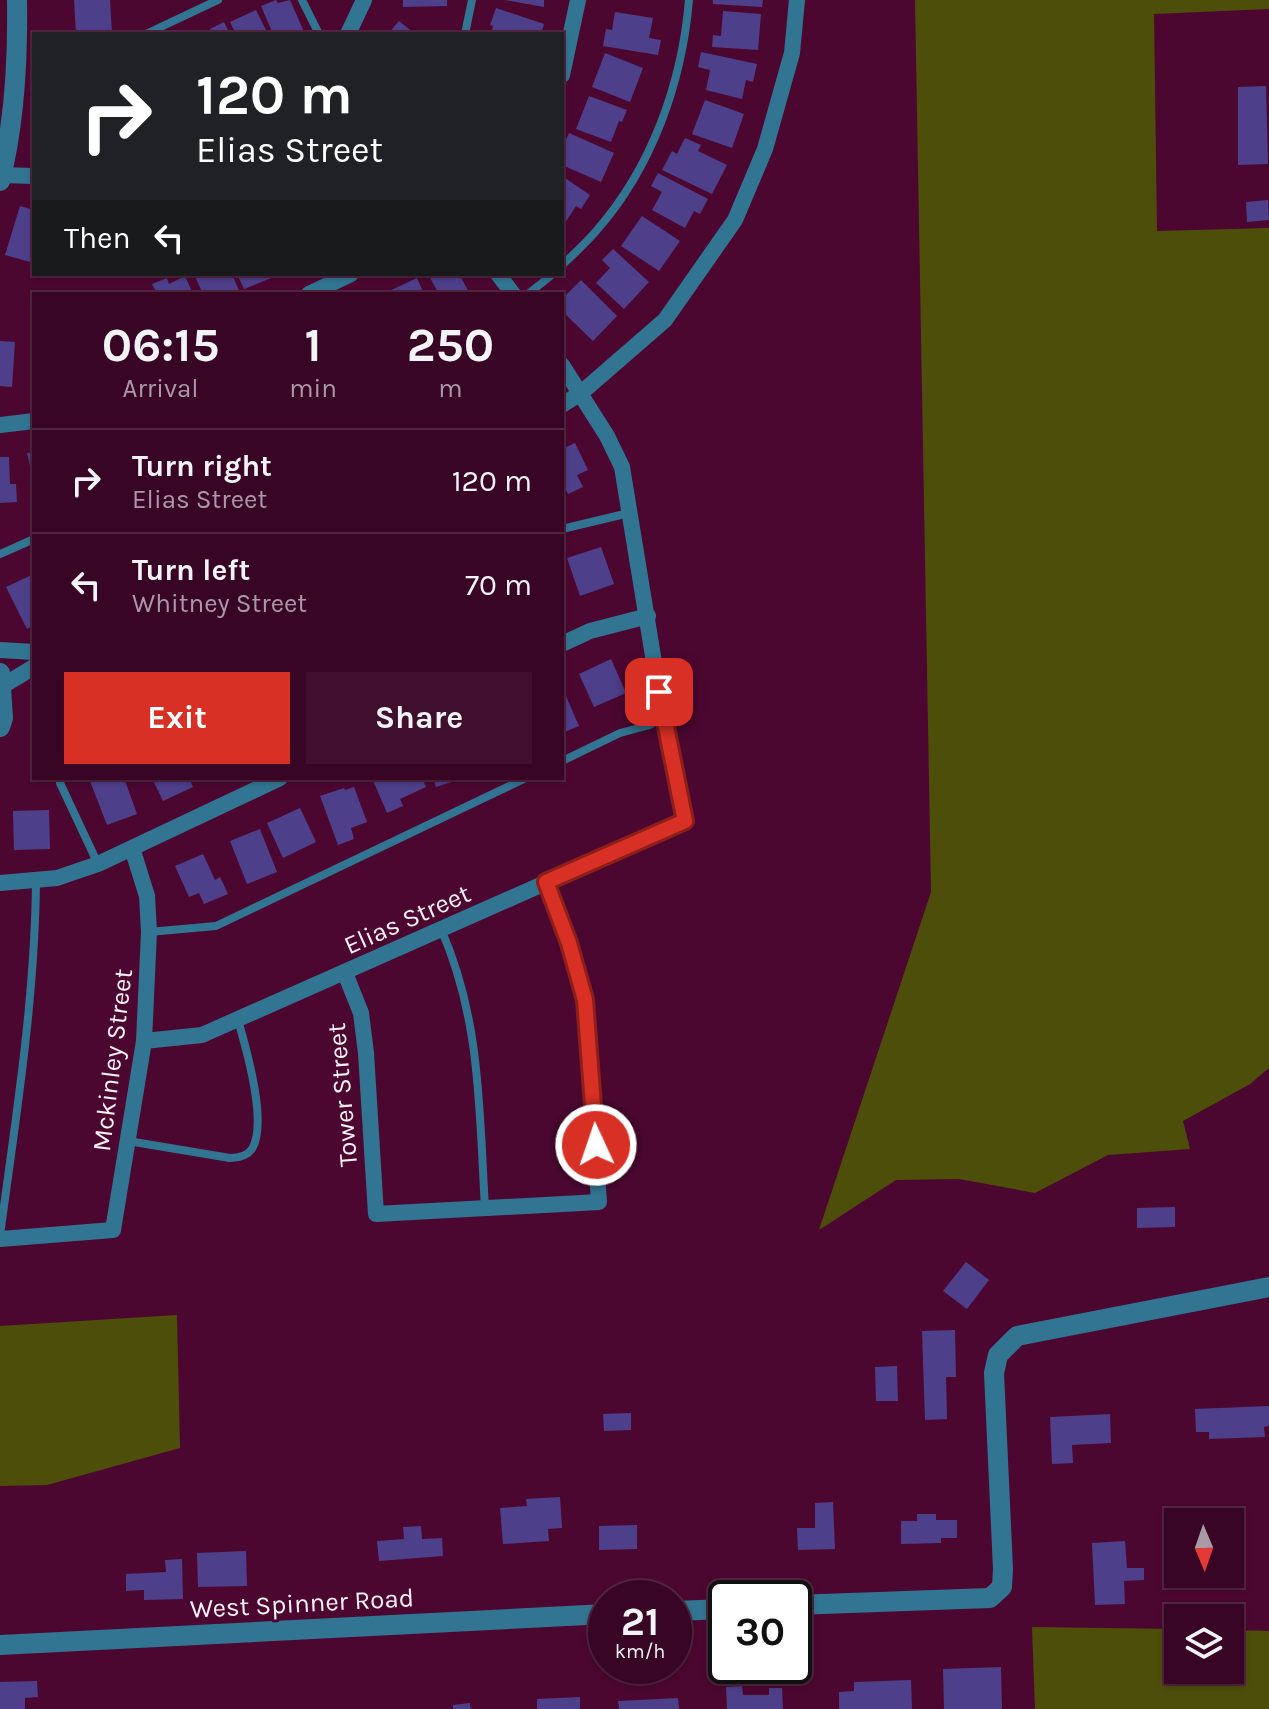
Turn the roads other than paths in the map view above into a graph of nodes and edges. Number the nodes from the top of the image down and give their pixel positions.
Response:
1 (17, 0) edge
2 (218, 0) edge
3 (302, 0) edge
4 (364, 0) edge
5 (472, 0) edge
6 (578, 0) edge
7 (689, 0) edge
8 (797, 0) edge
9 (150, 32) edge
10 (318, 32) edge
11 (349, 32) edge
12 (465, 32) edge
13 (564, 66) edge
14 (32, 176) edge
15 (0, 177) edge
16 (564, 263) edge
17 (347, 276) edge
18 (550, 276) edge
19 (313, 292) edge
20 (530, 292) edge
21 (564, 368) edge
22 (581, 393) junction
23 (564, 404) edge
24 (32, 421) edge
25 (0, 425) edge
26 (630, 513) junction
27 (564, 529) edge
28 (32, 540) edge
29 (0, 554) edge
30 (648, 616) junction
31 (564, 643) edge
32 (0, 650) edge
33 (32, 652) edge
34 (32, 668) edge
35 (1, 680) edge
36 (663, 717) junction
37 (0, 727) edge
38 (564, 760) edge
39 (61, 780) edge
40 (276, 780) edge
41 (522, 780) edge
42 (132, 848) junction
43 (98, 864) junction
44 (36, 880) junction
45 (546, 882) junction
46 (0, 883) edge
47 (441, 929) junction
48 (149, 932) junction
49 (345, 973) junction
50 (238, 1020) junction
51 (144, 1041) junction
52 (128, 1141) junction
53 (485, 1208) junction
54 (0, 1237) edge
55 (1269, 1287) edge
56 (812, 1604) edge
57 (588, 1615) edge
58 (0, 1645) edge

1 - 15 street
2 - 9 lane
3 - 10 lane
4 - 11 street
5 - 12 lane
6 - 13 street
7 - 16 lane
8 - 22 street
14 - 15 street
17 - 19 street
18 - 20 lane
21 - 22 street
22 - 23 street
22 - 26 street
24 - 25 street
26 - 27 lane
26 - 30 street
28 - 29 lane
30 - 31 street
30 - 36 street
32 - 33 street
34 - 35 street
35 - 37 street
36 - 38 lane
36 - 45 street, Elias Street
39 - 43 lane
40 - 42 street
41 - 48 lane
42 - 43 street
42 - 48 street, Mckinley Street
43 - 44 street
44 - 46 street
44 - 54 lane
45 - 47 street, Elias Street
45 - 53 street
47 - 49 street, Elias Street
47 - 53 lane
48 - 51 street, Mckinley Street
49 - 50 street, Elias Street
49 - 53 street, Tower Street
50 - 51 street, Elias Street
50 - 52 lane
51 - 52 street, Mckinley Street
52 - 54 street, Mckinley Street
55 - 56 street
57 - 58 street, West Spinner Road

